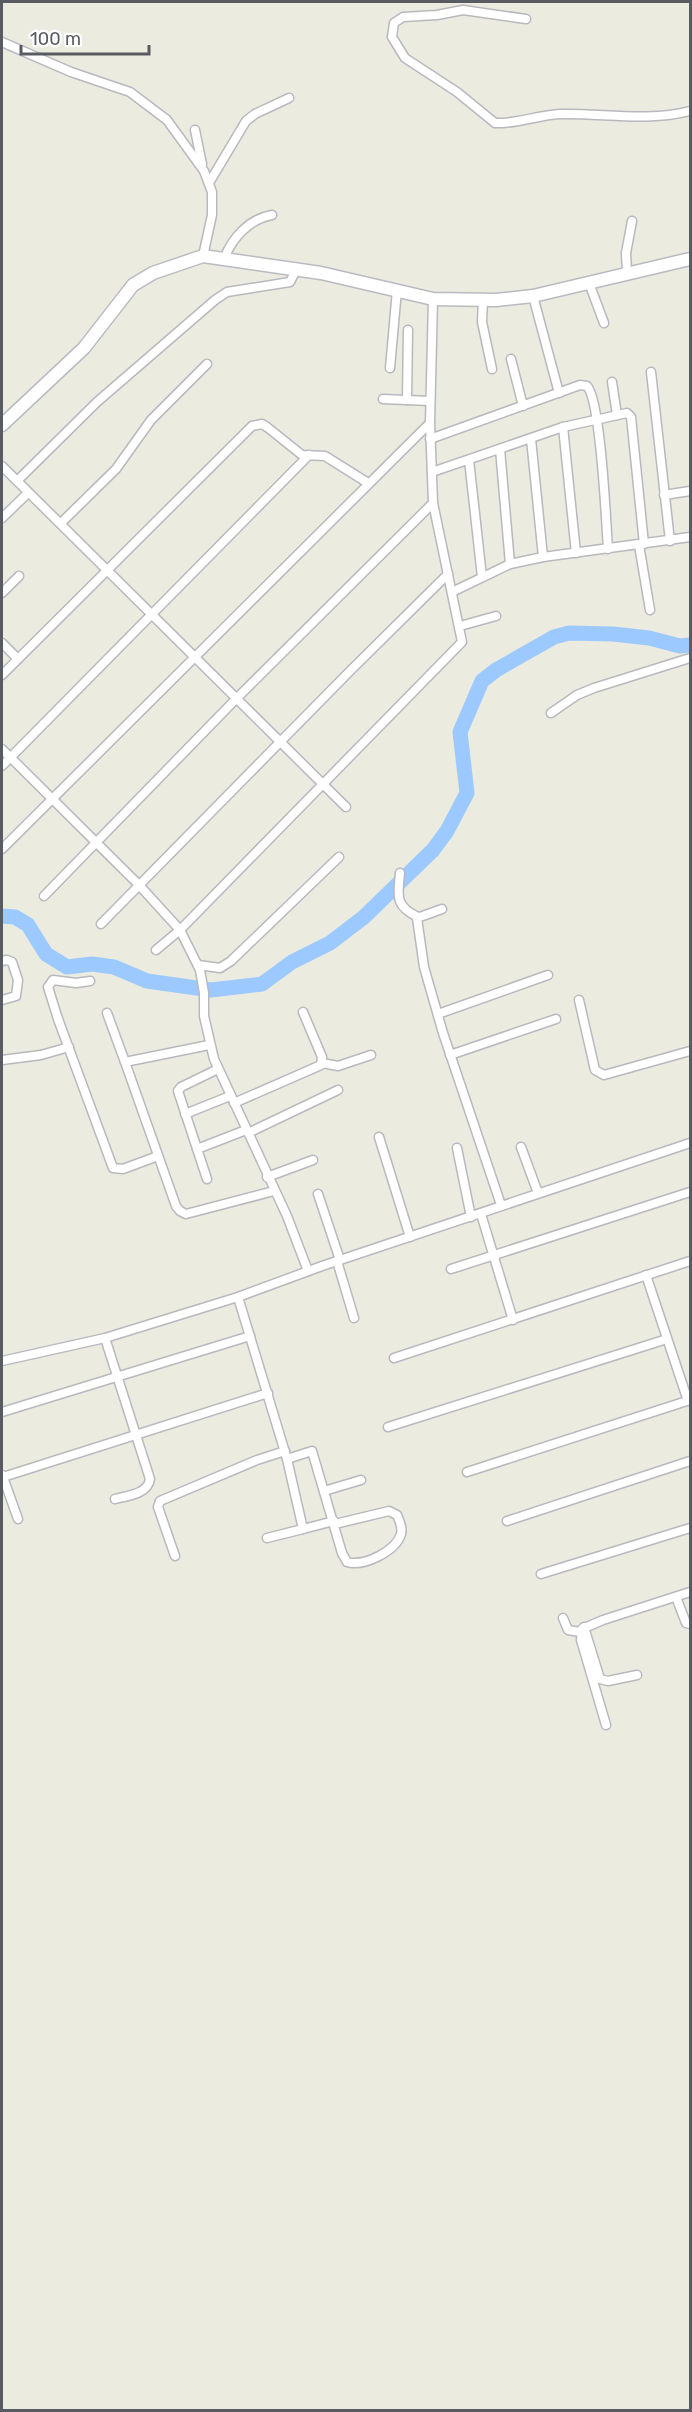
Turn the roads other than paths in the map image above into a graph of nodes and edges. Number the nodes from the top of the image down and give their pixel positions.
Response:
1 (526, 19) dead end
2 (2, 42) edge
3 (289, 98) dead end
4 (690, 111) edge
5 (195, 130) dead end
6 (204, 171) junction
7 (208, 183) junction
8 (272, 215) dead end
9 (632, 221) dead end
10 (203, 256) junction
11 (224, 259) junction
12 (690, 259) edge
13 (297, 268) junction
14 (627, 273) junction
15 (589, 283) junction
16 (397, 290) junction
17 (533, 296) junction
18 (434, 299) junction
19 (483, 299) junction
20 (604, 322) dead end
21 (408, 330) dead end
22 (511, 359) dead end
23 (207, 364) dead end
24 (390, 368) dead end
25 (492, 369) dead end
26 (651, 372) dead end
27 (612, 382) dead end
28 (559, 393) junction
29 (383, 399) dead end
30 (407, 400) junction
31 (430, 401) junction
32 (523, 406) junction
33 (616, 415) junction
34 (597, 418) junction
35 (430, 423) junction
36 (2, 425) edge
37 (563, 426) junction
38 (430, 439) junction
39 (531, 439) junction
40 (500, 449) junction
41 (309, 455) junction
42 (469, 460) junction
43 (2, 466) edge
44 (432, 472) junction
45 (17, 481) junction
46 (369, 483) junction
47 (690, 491) edge
48 (28, 493) junction
49 (663, 495) junction
50 (433, 503) junction
51 (2, 518) edge
52 (61, 523) junction
53 (690, 537) edge
54 (670, 541) junction
55 (642, 545) junction
56 (608, 549) junction
57 (576, 553) junction
58 (543, 557) junction
59 (510, 564) junction
60 (107, 569) junction
61 (448, 574) junction
62 (19, 576) dead end
63 (482, 577) junction
64 (2, 592) edge
65 (453, 592) junction
66 (650, 610) dead end
67 (150, 613) junction
68 (496, 616) dead end
69 (460, 626) junction
70 (2, 643) edge
71 (193, 656) junction
72 (690, 658) edge
73 (18, 659) junction
74 (2, 675) edge
75 (235, 700) junction
76 (551, 713) dead end
77 (279, 743) junction
78 (2, 749) edge
79 (10, 757) junction
80 (2, 766) edge
81 (322, 785) junction
82 (53, 799) junction
83 (346, 807) dead end
84 (96, 842) junction
85 (2, 849) edge
86 (339, 857) dead end
87 (400, 873) dead end
88 (139, 885) junction
89 (44, 896) dead end
90 (442, 909) dead end
91 (418, 917) junction
92 (101, 924) dead end
93 (180, 930) junction
94 (156, 950) dead end
95 (2, 961) edge
96 (199, 968) junction
97 (548, 975) dead end
98 (90, 981) dead end
99 (2, 1000) edge
100 (579, 1000) dead end
101 (303, 1012) dead end
102 (107, 1014) dead end
103 (438, 1014) junction
104 (556, 1019) dead end
105 (209, 1045) junction
106 (69, 1047) junction
107 (690, 1051) edge
108 (450, 1054) junction
109 (371, 1055) dead end
110 (2, 1060) edge
111 (125, 1062) junction
112 (322, 1063) junction
113 (218, 1069) junction
114 (338, 1090) dead end
115 (232, 1100) junction
116 (185, 1114) junction
117 (247, 1132) junction
118 (379, 1137) dead end
119 (690, 1143) edge
120 (521, 1147) dead end
121 (457, 1148) dead end
122 (197, 1149) junction
123 (158, 1156) junction
124 (314, 1160) dead end
125 (267, 1177) junction
126 (207, 1179) dead end
127 (274, 1191) junction
128 (690, 1192) edge
129 (538, 1193) junction
130 (318, 1194) dead end
131 (501, 1205) junction
132 (481, 1214) junction
133 (471, 1217) junction
134 (410, 1237) junction
135 (494, 1255) junction
136 (339, 1260) junction
137 (690, 1261) edge
138 (451, 1269) dead end
139 (308, 1271) junction
140 (646, 1275) junction
141 (238, 1297) junction
142 (354, 1318) dead end
143 (513, 1320) junction
144 (250, 1336) junction
145 (105, 1338) junction
146 (667, 1339) junction
147 (394, 1359) dead end
148 (2, 1361) edge
149 (119, 1377) junction
150 (268, 1393) junction
151 (689, 1401) edge
152 (2, 1412) edge
153 (388, 1427) dead end
154 (136, 1435) junction
155 (286, 1455) junction
156 (690, 1461) edge
157 (467, 1472) dead end
158 (2, 1476) edge
159 (361, 1480) dead end
160 (324, 1491) junction
161 (115, 1499) dead end
162 (18, 1519) dead end
163 (507, 1521) dead end
164 (334, 1522) junction
165 (690, 1528) edge
166 (303, 1529) junction
167 (267, 1538) dead end
168 (175, 1556) dead end
169 (541, 1574) dead end
170 (690, 1592) edge
171 (676, 1597) junction
172 (563, 1618) dead end
173 (690, 1624) edge
174 (582, 1630) junction
175 (637, 1675) dead end
176 (606, 1725) dead end

1 - 4 street
2 - 6 street
3 - 7 street
5 - 6 street
6 - 7 street
7 - 10 street
8 - 11 street
9 - 14 street
10 - 11 street
10 - 36 street
11 - 13 street
12 - 14 street
13 - 16 street
13 - 45 street
14 - 15 street
15 - 17 street
15 - 20 street
16 - 18 street
16 - 24 street
17 - 19 street
17 - 28 street
18 - 19 street
18 - 31 street
19 - 25 street
21 - 30 street
22 - 32 street
23 - 52 street
26 - 49 street
27 - 33 street
28 - 32 street
28 - 34 street
29 - 30 street
30 - 31 street
31 - 35 street
32 - 38 street
33 - 34 street
33 - 55 street
34 - 37 street
34 - 56 street
35 - 38 street
35 - 46 street
37 - 39 street
37 - 57 street
38 - 44 street
39 - 40 street
39 - 58 street
40 - 42 street
40 - 59 street
41 - 46 street
41 - 60 street
41 - 67 street
42 - 44 street
42 - 63 street
43 - 45 street
44 - 50 street
45 - 48 street
46 - 71 street
47 - 49 street
48 - 51 street
48 - 52 street
49 - 54 street
50 - 61 street
50 - 75 street
52 - 60 street
53 - 54 street
54 - 55 street
55 - 56 street
55 - 66 street
56 - 57 street
57 - 58 street
58 - 59 street
59 - 63 street
60 - 67 street
60 - 73 street
61 - 65 street
61 - 77 street
62 - 64 street
63 - 65 street
65 - 69 street
67 - 71 street
67 - 79 street
68 - 69 street
69 - 81 street
70 - 73 street
71 - 75 street
71 - 82 street
72 - 76 street
73 - 74 street
75 - 77 street
75 - 84 street
77 - 81 street
77 - 88 street
78 - 79 street
79 - 80 street
79 - 82 street
81 - 83 street
81 - 93 street
82 - 84 street
82 - 85 street
84 - 88 street
84 - 89 street
86 - 96 street
87 - 91 street
88 - 92 street
88 - 93 street
90 - 91 street
91 - 103 street
93 - 94 street
93 - 96 street
95 - 99 street
96 - 105 street
97 - 103 street
98 - 106 street
100 - 107 street
101 - 112 street
102 - 111 street
103 - 108 street
104 - 108 street
105 - 111 street
105 - 113 street
106 - 110 street
106 - 123 street
108 - 131 street
109 - 112 street
111 - 123 street
112 - 115 street
113 - 115 street
113 - 116 street
114 - 117 street
115 - 116 street
115 - 117 street
116 - 122 street
117 - 122 street
117 - 125 street
118 - 134 street
119 - 129 street
120 - 129 street
121 - 133 street
122 - 126 street
123 - 127 street
124 - 125 street
125 - 127 street
127 - 139 street
128 - 135 street
129 - 131 street
130 - 136 street
131 - 132 street
132 - 133 street
132 - 135 street
133 - 134 street
134 - 136 street
135 - 138 street
135 - 143 street
136 - 139 street
136 - 142 street
137 - 140 street
139 - 141 street
140 - 143 street
140 - 146 street
141 - 144 street
141 - 145 street
143 - 147 street
144 - 149 street
144 - 150 street
145 - 148 street
145 - 149 street
146 - 151 street
146 - 153 street
149 - 152 street
149 - 154 street
150 - 154 street
150 - 155 street
151 - 157 street
154 - 158 street
154 - 161 street
155 - 160 street
155 - 166 street
155 - 168 street
156 - 163 street
158 - 162 street
159 - 160 street
160 - 164 street
164 - 164 street
164 - 166 street
165 - 169 street
166 - 167 street
170 - 171 street
171 - 173 street
171 - 174 street
172 - 174 street
174 - 175 street
174 - 176 street

